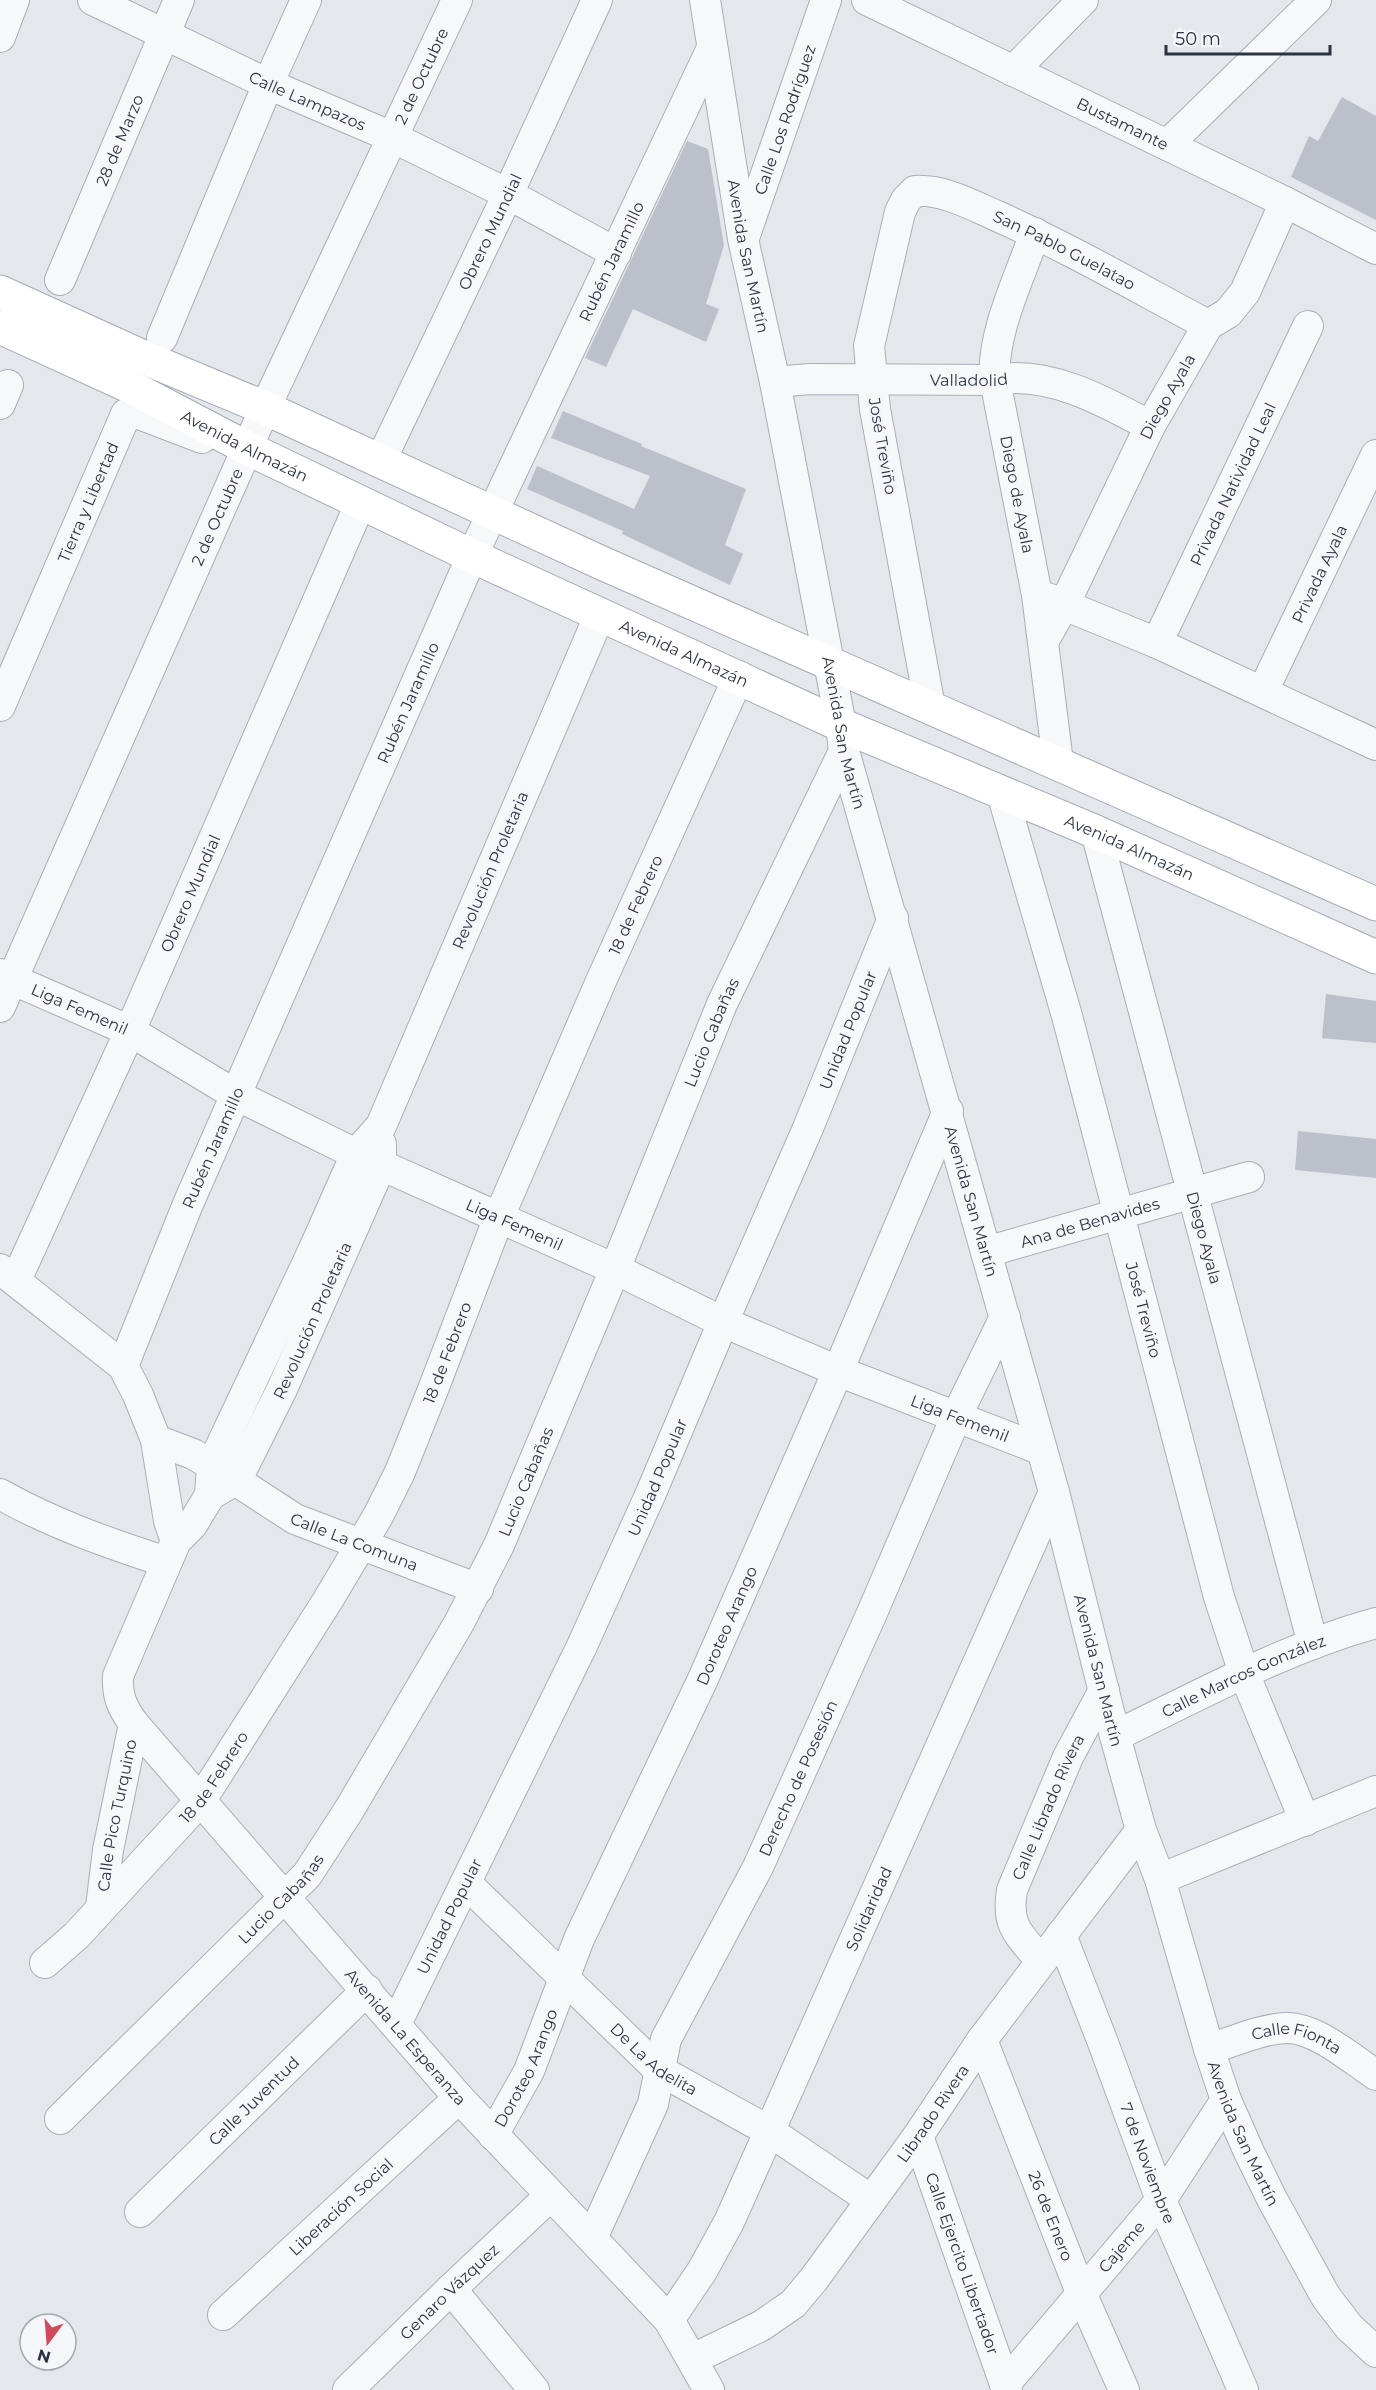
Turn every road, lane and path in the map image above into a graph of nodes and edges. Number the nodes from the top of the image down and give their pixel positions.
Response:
1 (14, 0) edge
2 (93, 0) edge
3 (179, 0) edge
4 (306, 0) edge
5 (457, 0) edge
6 (597, 0) edge
7 (705, 0) edge
8 (826, 0) edge
9 (867, 0) edge
10 (1083, 0) edge
11 (1316, 0) edge
12 (164, 34) junction
13 (0, 37) edge
14 (712, 48) junction
15 (1013, 71) junction
16 (268, 84) junction
17 (392, 136) junction
18 (1167, 145) junction
19 (915, 191) joint
20 (508, 194) junction
21 (1285, 202) junction
22 (1035, 233) junction
23 (743, 239) junction
24 (1376, 249) edge
25 (616, 253) junction
26 (60, 280) dead end
27 (0, 292) edge
28 (1208, 325) junction
29 (1308, 326) dead end
30 (0, 327) edge
31 (162, 338) dead end
32 (872, 380) junction
33 (994, 380) junction
34 (776, 382) junction
35 (265, 408) junction
36 (1150, 426) junction
37 (245, 451) junction
38 (1376, 455) edge
39 (380, 462) junction
40 (360, 504) junction
41 (493, 512) junction
42 (472, 556) junction
43 (1051, 599) junction
44 (600, 614) junction
45 (1157, 643) junction
46 (829, 663) junction
47 (739, 676) junction
48 (1263, 691) junction
49 (0, 706) edge
50 (930, 707) junction
51 (843, 738) junction
52 (1376, 745) edge
53 (1058, 762) junction
54 (1002, 793) junction
55 (1096, 832) junction
56 (1376, 904) edge
57 (893, 918) junction
58 (1376, 957) edge
59 (6, 977) edge
60 (0, 1007) edge
61 (130, 1032) junction
62 (236, 1095) junction
63 (948, 1111) junction
64 (368, 1159) junction
65 (1249, 1177) dead end
66 (1194, 1193) junction
67 (1119, 1214) junction
68 (499, 1217) junction
69 (986, 1252) junction
70 (615, 1269) junction
71 (8, 1275) edge
72 (1005, 1317) junction
73 (723, 1322) junction
74 (123, 1366) junction
75 (838, 1371) junction
76 (957, 1417) junction
77 (156, 1440) junction
78 (1042, 1450) junction
79 (225, 1472) junction
80 (1054, 1492) junction
81 (0, 1494) edge
82 (362, 1545) junction
83 (171, 1552) junction
84 (478, 1589) junction
85 (1376, 1623) edge
86 (1312, 1644) junction
87 (1244, 1673) junction
88 (1104, 1690) junction
89 (134, 1724) junction
90 (1115, 1736) junction
91 (1376, 1791) edge
92 (201, 1800) junction
93 (1305, 1821) junction
94 (1141, 1830) junction
95 (1160, 1879) junction
96 (466, 1883) junction
97 (286, 1897) junction
98 (101, 1907) junction
99 (1061, 1935) junction
100 (1041, 1961) junction
101 (45, 1963) dead end
102 (563, 1978) junction
103 (367, 1990) junction
104 (396, 2024) junction
105 (982, 2040) junction
106 (1209, 2049) junction
107 (659, 2070) junction
108 (1376, 2075) edge
109 (459, 2098) junction
110 (1226, 2100) junction
111 (60, 2119) dead end
112 (769, 2131) junction
113 (493, 2134) junction
114 (918, 2136) junction
115 (550, 2196) junction
116 (871, 2199) junction
117 (1161, 2200) junction
118 (140, 2212) dead end
119 (592, 2238) junction
120 (451, 2289) junction
121 (1082, 2295) junction
122 (223, 2315) dead end
123 (669, 2320) junction
124 (1376, 2352) edge
125 (693, 2359) junction
126 (1006, 2387) edge
127 (348, 2390) edge
128 (534, 2390) edge
129 (709, 2390) edge
130 (1124, 2390) edge
131 (1243, 2390) edge

1 - 13 street
2 - 12 street, Calle Lampazos
3 - 12 street, 28 de Marzo
4 - 16 street
5 - 17 street, 2 de Octubre
6 - 20 street, Obrero Mundial
7 - 14 street, Avenida San Martín
8 - 23 street, Calle Los Rodríguez
9 - 15 street, Bustamante
10 - 15 street
11 - 18 street
12 - 16 street, Calle Lampazos
12 - 26 street, 28 de Marzo
14 - 23 street, Avenida San Martín
14 - 25 street, Rubén Jaramillo
15 - 18 street, Bustamante
16 - 17 street, Calle Lampazos
16 - 31 street
17 - 20 street, Calle Lampazos
17 - 35 street, 2 de Octubre
18 - 21 street, Bustamante
19 - 22 street, San Pablo Guelatao
19 - 32 street, José Treviño
20 - 25 street, Calle Lampazos
20 - 39 street, Obrero Mundial
21 - 24 street, Bustamante
21 - 28 street, Diego Ayala
22 - 28 street, San Pablo Guelatao
22 - 33 street, Diego de Ayala
23 - 34 street, Avenida San Martín
25 - 41 street, Rubén Jaramillo
27 - 35 main road
28 - 36 street, Diego Ayala
29 - 45 street, Privada Natividad Leal
30 - 37 main road, Avenida Almazán
32 - 33 street, Valladolid
32 - 34 street, Valladolid
32 - 50 street, José Treviño
33 - 36 street, Valladolid
33 - 43 street, Diego de Ayala
34 - 46 street, Avenida San Martín
35 - 37 street, 2 de Octubre
35 - 39 main road
36 - 43 street, Diego Ayala
37 - 40 main road, Avenida Almazán
37 - 49 street, Tierra y Libertad
37 - 59 street, 2 de Octubre
38 - 48 street, Privada Ayala
39 - 41 main road
40 - 42 main road, Avenida Almazán
40 - 61 street, Obrero Mundial
41 - 42 street, Rubén Jaramillo
41 - 46 main road
42 - 44 main road, Avenida Almazán
42 - 62 street, Rubén Jaramillo
43 - 45 street
43 - 53 street, Diego Ayala
44 - 47 main road, Avenida Almazán
44 - 64 street, Revolución Proletaria
45 - 48 street
46 - 50 main road
46 - 51 street, Avenida San Martín
47 - 51 main road, Avenida Almazán
47 - 68 street, 18 de Febrero
48 - 52 street
50 - 53 main road
51 - 54 main road, Avenida Almazán
51 - 57 street, Avenida San Martín
51 - 70 street, Lucio Cabañas
53 - 56 main road
54 - 55 main road, Avenida Almazán
54 - 67 street, José Treviño
55 - 58 main road, Avenida Almazán
55 - 66 street, Diego Ayala
57 - 63 street, Avenida San Martín
57 - 73 street, Unidad Popular
59 - 60 street, 2 de Octubre
59 - 61 street, Liga Femenil
61 - 62 street, Liga Femenil
61 - 71 street, Obrero Mundial
62 - 64 street, Liga Femenil
62 - 74 street, Rubén Jaramillo
63 - 69 street, Avenida San Martín
63 - 75 street, Doroteo Arango
64 - 68 street, Liga Femenil
64 - 79 street, Revolución Proletaria
65 - 66 street, Ana de Benavides
66 - 67 street, Ana de Benavides
66 - 86 street, Diego Ayala
67 - 69 street, Ana de Benavides
67 - 87 street, José Treviño
68 - 70 street, Liga Femenil
68 - 82 street, 18 de Febrero
69 - 72 street, Avenida San Martín
70 - 73 street, Liga Femenil
70 - 84 street, Lucio Cabañas
71 - 74 street
72 - 76 street, Derecho de Posesión
72 - 78 street, Avenida San Martín
73 - 75 street, Liga Femenil
73 - 96 street, Unidad Popular
74 - 77 street
75 - 76 street, Liga Femenil
75 - 102 street, Doroteo Arango
76 - 78 street, Liga Femenil
76 - 107 street, Derecho de Posesión
77 - 79 street, Calle La Comuna
77 - 83 street
78 - 80 street, Avenida San Martín
79 - 82 street, Calle La Comuna
79 - 83 street
80 - 88 street, Avenida San Martín
80 - 112 street, Solidaridad
81 - 83 street
82 - 84 street, Calle La Comuna
82 - 92 street, 18 de Febrero
83 - 89 street, Avenida La Esperanza
84 - 97 street, Lucio Cabañas
85 - 86 street, Calle Marcos González
86 - 87 street, Calle Marcos González
87 - 90 street, Calle Marcos González
87 - 93 street, José Treviño
88 - 90 street, Avenida San Martín
88 - 100 street, Calle Librado Rivera
89 - 92 street, Avenida La Esperanza
89 - 98 street, Calle Pico Turquino
90 - 94 street, Avenida San Martín
91 - 93 street
92 - 97 street, Avenida La Esperanza
92 - 98 street, 18 de Febrero
93 - 95 street
94 - 95 street, Avenida San Martín
94 - 99 street, Librado Rivera
95 - 106 street, Avenida San Martín
96 - 102 street, De La Adelita
96 - 104 street, Unidad Popular
97 - 103 street, Avenida La Esperanza
97 - 111 street, Lucio Cabañas
98 - 101 street, 18 de Febrero
99 - 100 street, Librado Rivera
99 - 117 street, 7 de Noviembre
100 - 105 street, Librado Rivera
102 - 107 street, De La Adelita
102 - 113 street, Doroteo Arango
103 - 104 street, Avenida La Esperanza
103 - 118 street, Calle Juventud
104 - 109 street, Avenida La Esperanza
105 - 114 street, Librado Rivera
105 - 121 street, 26 de Enero
106 - 108 street, Calle Fionta
106 - 110 street, Avenida San Martín
107 - 112 street, De La Adelita
107 - 119 street, Derecho de Posesión
109 - 113 street, Avenida La Esperanza
109 - 122 street, Liberación Social
110 - 117 street, Cajeme
110 - 124 street, Avenida San Martín
112 - 116 street, De La Adelita
112 - 123 street, Solidaridad
113 - 115 street, Avenida La Esperanza
114 - 116 street, Librado Rivera
114 - 126 street, Calle Ejercito Libertador
115 - 119 street, Avenida La Esperanza
115 - 120 street, Genaro Vázquez
116 - 125 street, Librado Rivera
117 - 121 street, Cajeme
117 - 131 street, 7 de Noviembre
119 - 123 street, Avenida La Esperanza
120 - 127 street, Genaro Vázquez
120 - 128 street
121 - 126 street, Cajeme
121 - 130 street, 26 de Enero
123 - 125 street, Avenida La Esperanza
125 - 129 street, Avenida La Esperanza

